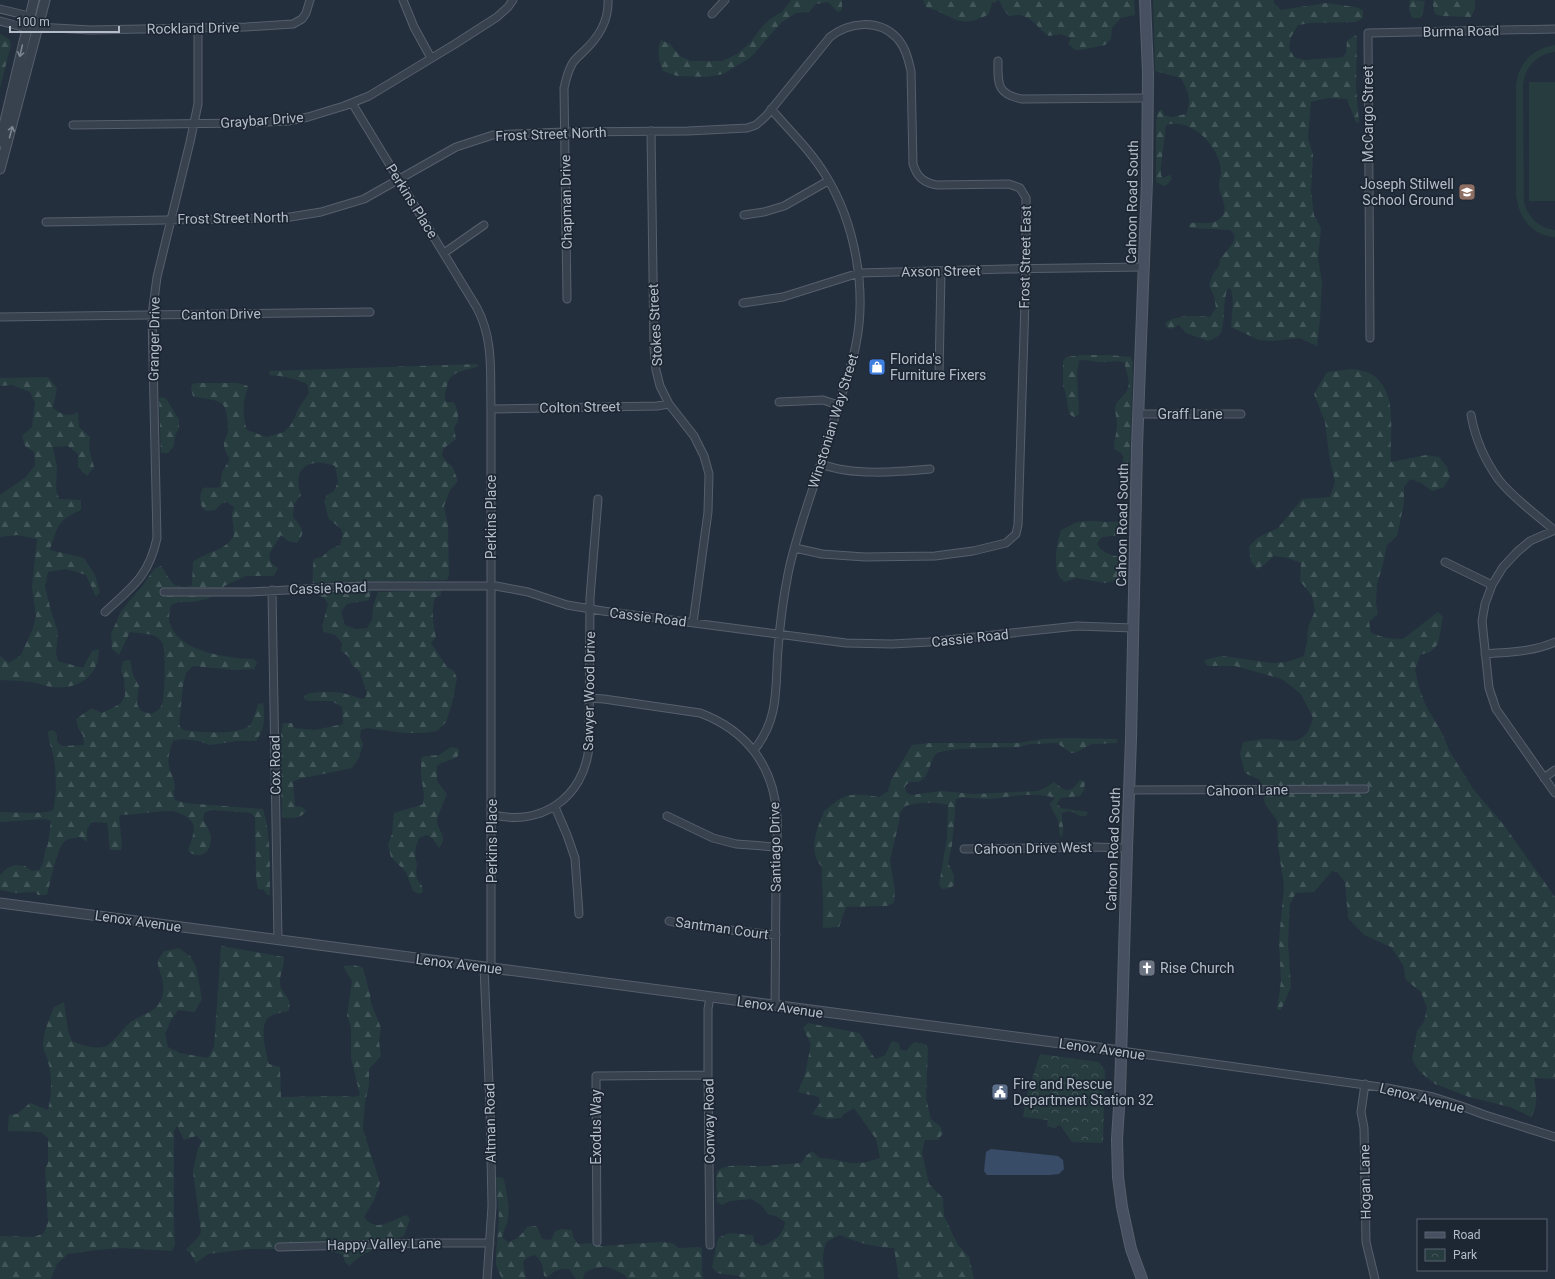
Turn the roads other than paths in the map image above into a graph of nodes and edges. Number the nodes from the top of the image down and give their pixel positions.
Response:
1 (34, 0) edge
2 (45, 0) edge
3 (310, 0) edge
4 (403, 0) edge
5 (513, 0) edge
6 (608, 0) edge
7 (724, 0) edge
8 (1145, 0) edge
9 (0, 9) edge
10 (712, 14) dead end
11 (29, 16) junction
12 (0, 21) edge
13 (861, 24) joint
14 (38, 27) junction
15 (26, 28) junction
16 (198, 28) junction
17 (1555, 30) edge
18 (1368, 33) joint
19 (431, 58) junction
20 (998, 61) dead end
21 (1148, 98) junction
22 (352, 103) junction
23 (771, 110) junction
24 (194, 123) junction
25 (73, 125) dead end
26 (651, 131) junction
27 (564, 132) junction
28 (0, 142) edge
29 (0, 169) edge
30 (399, 179) junction
31 (828, 181) junction
32 (744, 214) dead end
33 (171, 220) junction
34 (46, 222) dead end
35 (484, 225) dead end
36 (444, 253) junction
37 (1144, 267) junction
38 (1026, 269) junction
39 (941, 271) junction
40 (859, 273) junction
41 (567, 299) dead end
42 (743, 303) dead end
43 (370, 312) dead end
44 (152, 315) junction
45 (0, 317) edge
46 (1370, 338) dead end
47 (939, 376) dead end
48 (779, 402) dead end
49 (669, 404) junction
50 (838, 405) junction
51 (491, 409) junction
52 (1139, 414) junction
53 (1242, 414) dead end
54 (1470, 415) dead end
55 (821, 464) junction
56 (930, 469) dead end
57 (598, 499) dead end
58 (1555, 530) edge
59 (795, 548) junction
60 (1445, 562) dead end
61 (1492, 585) junction
62 (491, 586) junction
63 (272, 590) junction
64 (164, 592) dead end
65 (590, 609) junction
66 (105, 612) dead end
67 (693, 623) junction
68 (1133, 628) junction
69 (779, 635) junction
70 (1555, 642) edge
71 (1485, 654) junction
72 (589, 698) junction
73 (754, 750) junction
74 (1555, 770) edge
75 (1544, 778) junction
76 (1365, 789) dead end
77 (1128, 790) junction
78 (1555, 793) edge
79 (555, 807) junction
80 (491, 814) junction
81 (667, 816) dead end
82 (776, 847) junction
83 (1126, 848) junction
84 (964, 849) dead end
85 (0, 903) edge
86 (579, 914) dead end
87 (669, 921) dead end
88 (776, 935) junction
89 (278, 940) junction
90 (488, 968) junction
91 (710, 997) junction
92 (775, 1006) junction
93 (1121, 1051) junction
94 (708, 1075) junction
95 (1365, 1084) junction
96 (1555, 1137) edge
97 (490, 1242) junction
98 (597, 1242) dead end
99 (710, 1245) dead end
100 (279, 1246) dead end
101 (487, 1279) edge
102 (1142, 1279) edge
103 (1375, 1279) edge

1 - 11 street
2 - 14 street
3 - 16 street, Rockland Drive
4 - 19 street
5 - 19 street, Graybar Drive
6 - 27 street, Chapman Drive
7 - 10 street
8 - 21 main road, Cahoon Road South
9 - 11 street
11 - 14 street
11 - 15 street
12 - 15 street, Rockland Drive
13 - 23 street, Frost Street North
13 - 38 street, Frost Street East
14 - 15 street, Rockland Drive
14 - 16 street, Rockland Drive
29 -> 14 street
15 -> 28 street
16 - 24 street, Granger Drive
17 - 18 street, Burma Road
18 - 46 street, McCargo Street
19 - 22 street, Graybar Drive
20 - 21 street
21 - 37 main road, Cahoon Road South
22 - 24 street, Graybar Drive
22 - 30 street, Perkins Place
23 - 26 street, Frost Street North
23 - 31 street, Winstonian Way Street
24 - 25 street, Graybar Drive
24 - 33 street, Granger Drive
26 - 27 street, Frost Street North
26 - 49 street, Stokes Street
27 - 30 street, Frost Street North
27 - 41 street, Chapman Drive
30 - 33 street, Frost Street North
30 - 36 street, Perkins Place
31 - 32 street
31 - 40 street, Winstonian Way Street
33 - 34 street, Frost Street North
33 - 44 street, Granger Drive
35 - 36 street
36 - 51 street, Perkins Place
37 - 38 street, Axson Street
37 - 52 main road, Cahoon Road South
38 - 39 street, Axson Street
38 - 59 street, Frost Street East
39 - 40 street, Axson Street
39 - 47 street
40 - 42 street, Axson Street
40 - 50 street, Winstonian Way Street
43 - 44 street, Canton Drive
44 - 45 street, Canton Drive
44 - 66 street, Granger Drive
48 - 50 street
49 - 51 street, Colton Street
49 - 67 street, Stokes Street
50 - 55 street, Winstonian Way Street
51 - 62 street, Perkins Place
52 - 53 street, Graff Lane
52 - 68 main road, Cahoon Road South
54 - 58 street
55 - 56 street
55 - 59 street, Winstonian Way Street
57 - 65 street, Sawyer Wood Drive
58 - 61 street
59 - 69 street, Winstonian Way Street
60 - 61 street
61 - 71 street
62 - 63 street, Cassie Road
62 - 65 street, Cassie Road
62 - 80 street, Perkins Place
63 - 64 street, Cassie Road
63 - 89 street, Cox Road
65 - 67 street, Cassie Road
65 - 72 street, Sawyer Wood Drive
67 - 69 street, Cassie Road
68 - 69 street, Cassie Road
68 - 77 main road, Cahoon Road South
69 - 73 street, Winstonian Way Street
70 - 71 street
71 - 75 street
72 - 73 street, Santiago Drive
72 - 79 street, Sawyer Wood Drive
73 - 82 street, Santiago Drive
74 - 75 street
75 - 78 street
76 - 77 street, Cahoon Lane
77 - 83 main road, Cahoon Road South
79 - 80 street, Sawyer Wood Drive
79 - 86 street
80 - 90 street, Perkins Place
81 - 82 street
82 - 88 street, Santiago Drive
83 - 84 street, Cahoon Drive West
83 - 93 main road, Cahoon Road South
85 - 89 street, Lenox Avenue
87 - 88 street, Santman Court
88 - 92 street, Santiago Drive
89 - 90 street, Lenox Avenue
90 - 91 street, Lenox Avenue
90 - 97 street, Altman Road
91 - 92 street, Lenox Avenue
91 - 94 street, Conway Road
92 - 93 street, Lenox Avenue
93 - 95 street, Lenox Avenue
93 - 102 main road, Cahoon Road South
94 - 98 street, Exodus Way
94 - 99 street, Conway Road
95 - 96 street, Lenox Avenue
95 - 103 street, Hogan Lane
97 - 100 street, Happy Valley Lane
97 - 101 street, Altman Road

